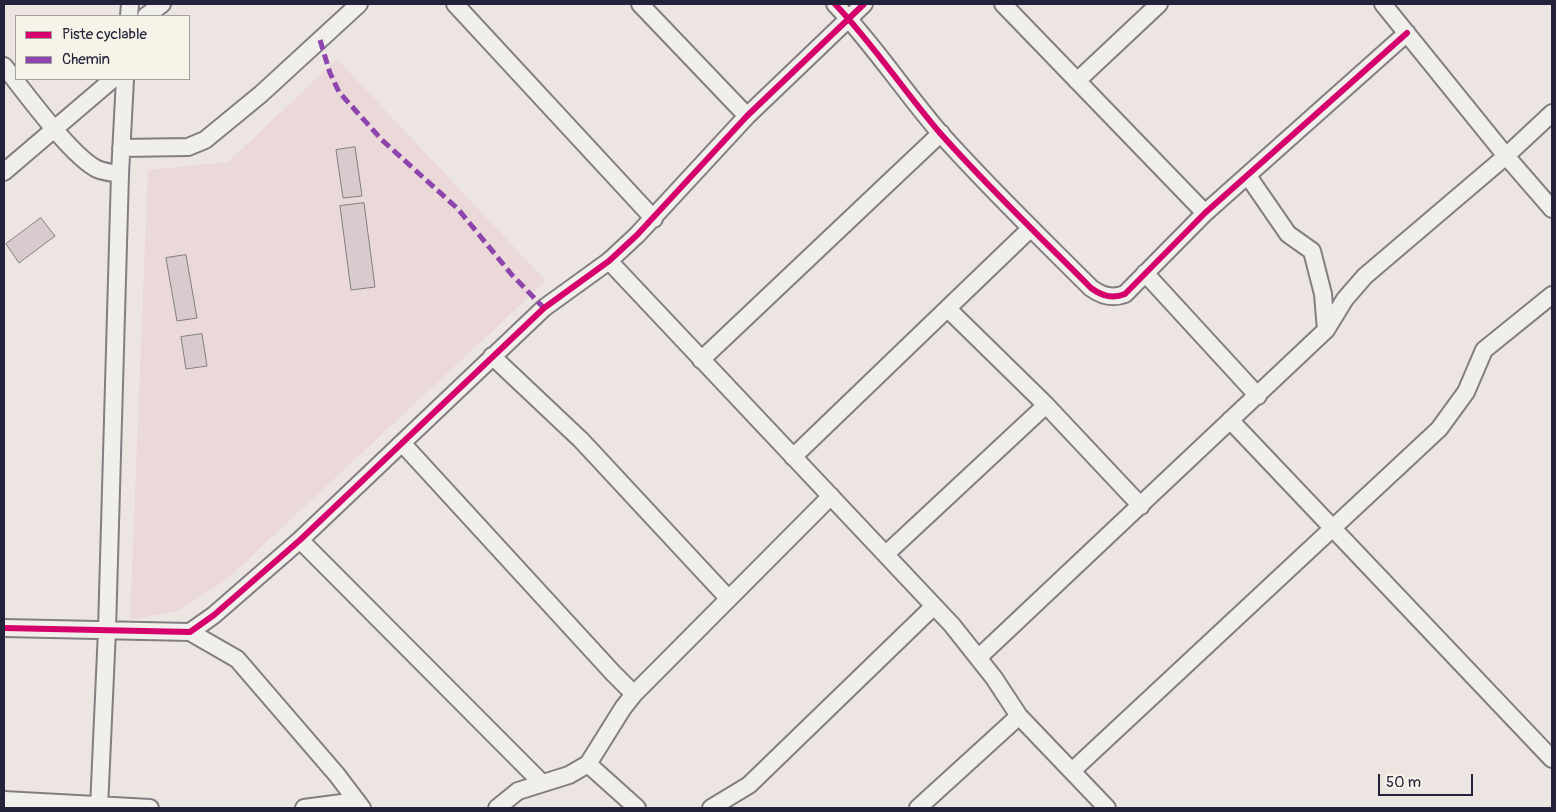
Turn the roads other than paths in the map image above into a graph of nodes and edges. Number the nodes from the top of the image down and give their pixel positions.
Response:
1 (162, 4) edge
2 (359, 4) edge
3 (455, 4) edge
4 (640, 4) edge
5 (835, 4) edge
6 (864, 4) edge
7 (1159, 4) edge
8 (1383, 4) edge
9 (1012, 7) edge
10 (147, 15) edge
11 (849, 19) junction
12 (1407, 33) junction
13 (4, 66) edge
14 (15, 80) edge
15 (15, 80) edge
16 (112, 80) edge
17 (125, 80) edge
18 (1077, 81) junction
19 (1552, 112) edge
20 (746, 116) junction
21 (55, 129) junction
22 (941, 133) junction
23 (121, 148) junction
24 (1506, 156) junction
25 (4, 172) edge
26 (120, 174) junction
27 (1248, 176) junction
28 (1552, 209) edge
29 (1205, 213) junction
30 (654, 218) junction
31 (1031, 228) junction
32 (609, 261) junction
33 (1145, 273) junction
34 (1552, 295) edge
35 (948, 309) junction
36 (1326, 330) junction
37 (492, 356) junction
38 (701, 360) junction
39 (1258, 396) junction
40 (1046, 405) junction
41 (1230, 420) junction
42 (402, 443) junction
43 (793, 457) junction
44 (831, 496) junction
45 (1141, 506) junction
46 (1334, 528) junction
47 (300, 540) junction
48 (886, 554) junction
49 (728, 598) junction
50 (934, 606) junction
51 (4, 628) edge
52 (107, 630) junction
53 (190, 632) junction
54 (978, 658) junction
55 (634, 694) junction
56 (1019, 716) junction
57 (1549, 749) edge
58 (588, 764) junction
59 (1072, 771) junction
60 (542, 782) junction
61 (4, 800) edge
62 (360, 805) edge
63 (99, 807) edge
64 (150, 808) edge
65 (304, 808) edge
66 (497, 808) edge
67 (637, 808) edge
68 (711, 808) edge
69 (918, 808) edge
70 (1107, 808) edge

1 - 10 street
2 - 23 street
3 - 30 street
4 - 20 street
5 - 11 street
6 - 11 street
7 - 18 street
8 - 12 street
9 - 18 street
11 - 20 street
11 - 22 street
12 - 24 street
12 - 27 street
13 - 15 street
14 - 21 street
16 - 21 street
17 - 23 street
18 - 29 street
19 - 24 street
20 - 30 street
21 - 25 street
21 - 26 street
22 - 31 street
22 - 38 street
23 - 26 street
24 - 28 street
24 - 36 street
26 - 52 street
27 - 29 street
27 - 36 street
29 - 33 street
30 - 32 street
31 - 33 street
31 - 35 street
32 - 37 street
32 - 38 street
33 - 39 street
34 - 46 street
35 - 40 street
35 - 43 street
36 - 39 street
37 - 42 street
37 - 49 street
38 - 43 street
39 - 41 street
40 - 45 street
40 - 48 street
41 - 45 street
41 - 46 street
42 - 47 street
42 - 55 street
43 - 44 street
44 - 48 street
44 - 49 street
45 - 54 street
46 - 57 street
46 - 59 street
47 - 53 street
47 - 60 street
48 - 50 street
49 - 55 street
50 - 54 street
50 - 68 street
51 - 52 street
52 - 53 street
52 - 63 street
53 - 62 street
54 - 56 street
55 - 58 street
56 - 59 street
56 - 69 street
58 - 60 street
58 - 67 street
59 - 70 street
60 - 66 street
61 - 63 street
62 - 65 street
63 - 64 street

